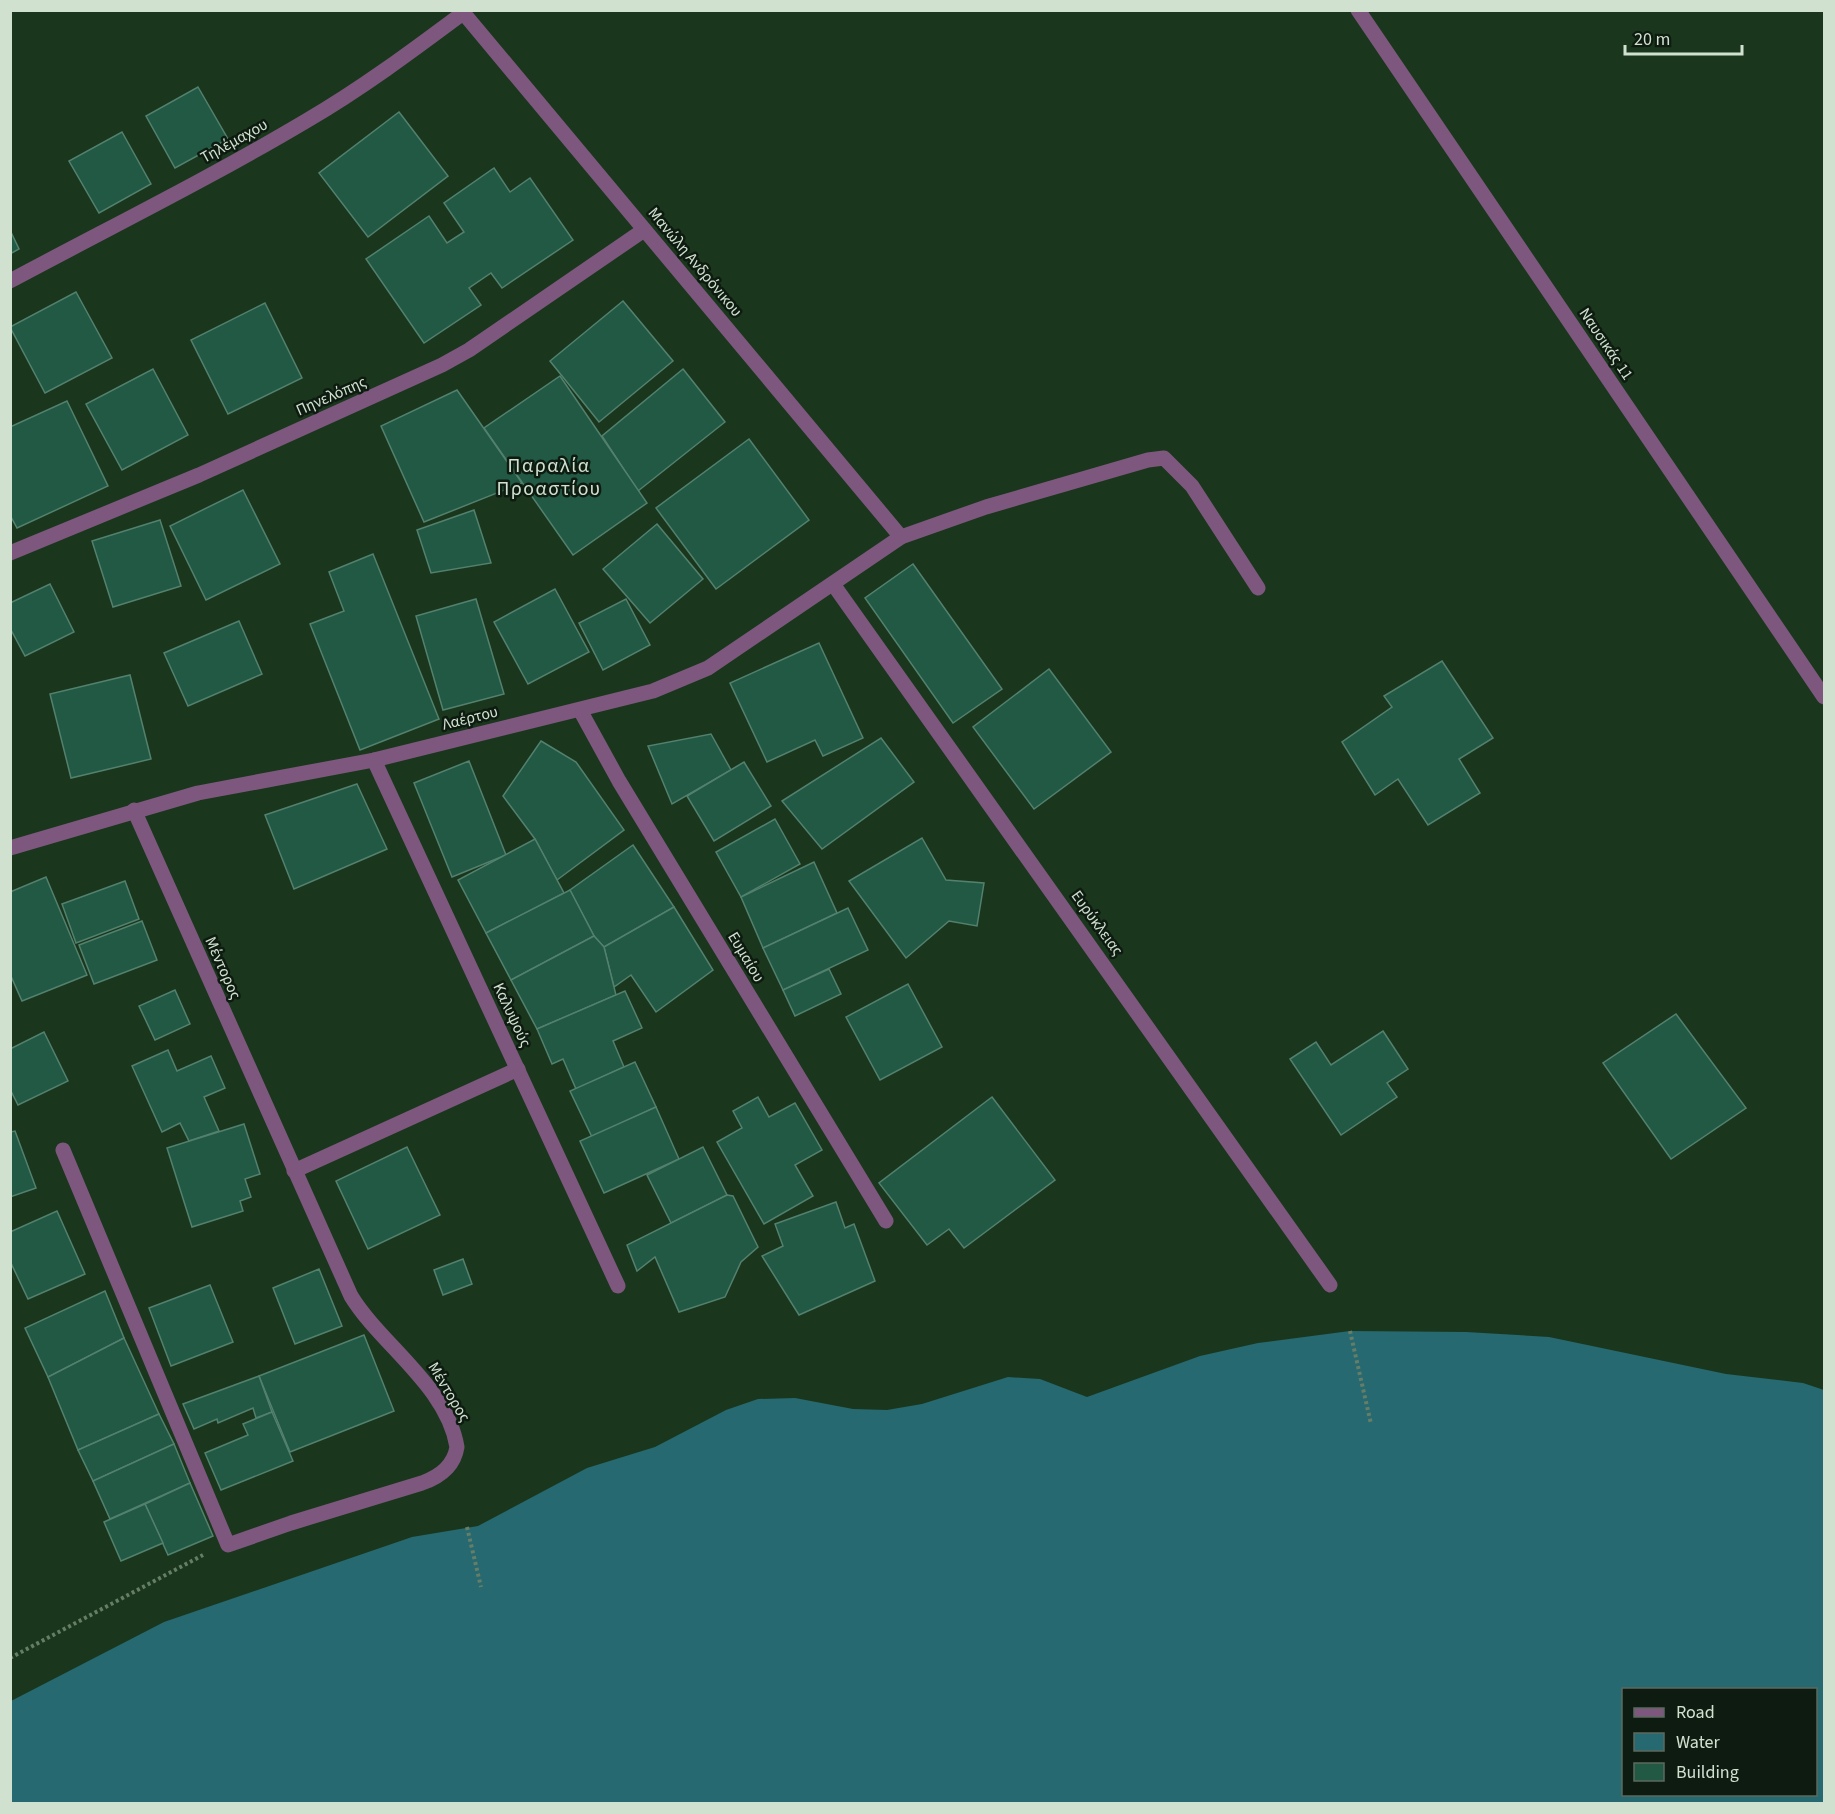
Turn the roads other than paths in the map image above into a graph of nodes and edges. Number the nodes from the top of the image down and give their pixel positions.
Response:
1 (1358, 10) edge
2 (462, 12) edge
3 (644, 230) junction
4 (10, 281) edge
5 (900, 537) junction
6 (10, 553) edge
7 (833, 584) junction
8 (1258, 588) dead end
9 (1824, 697) edge
10 (580, 710) junction
11 (374, 760) junction
12 (134, 810) junction
13 (10, 848) edge
14 (518, 1069) junction
15 (63, 1150) dead end
16 (294, 1171) junction
17 (886, 1221) dead end
18 (1330, 1285) dead end
19 (618, 1286) dead end

1 - 9 street, Ναυσικάς 11
2 - 3 street, Μανώλη Ανδρόνικου
2 - 4 street, Τηλέμαχου
3 - 5 street, Μανώλη Ανδρόνικου
3 - 6 street, Πηνελόπης
5 - 7 street, Λαέρτου
5 - 8 street, Λαέρτου
7 - 10 street, Λαέρτου
7 - 18 street, Ευρύκλειας
10 - 11 street, Λαέρτου
10 - 17 street, Ευμαίου
11 - 12 street, Λαέρτου
11 - 14 street, Καλυψούς
12 - 13 street, Λαέρτου
12 - 16 street, Μέντορος
14 - 16 street
14 - 19 street, Καλυψούς
15 - 16 street, Μέντορος

